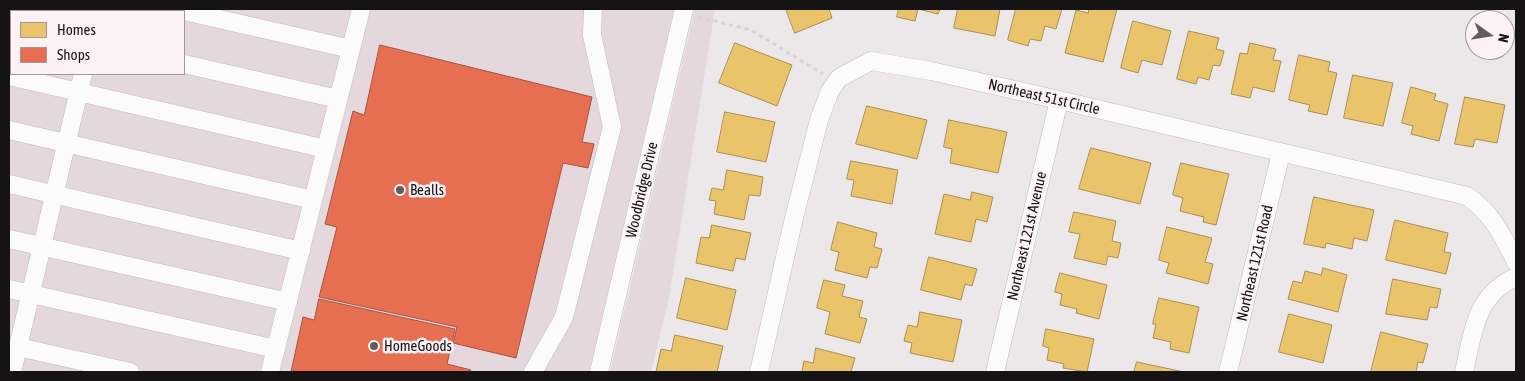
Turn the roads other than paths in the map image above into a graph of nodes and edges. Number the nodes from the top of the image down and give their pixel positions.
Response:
1 (361, 9) edge
2 (593, 9) edge
3 (185, 11) edge
4 (684, 12) edge
5 (351, 49) junction
6 (185, 64) edge
7 (83, 75) edge
8 (9, 76) edge
9 (79, 92) junction
10 (338, 99) junction
11 (1059, 100) junction
12 (9, 130) edge
13 (66, 144) junction
14 (326, 149) junction
15 (1281, 153) junction
16 (9, 184) edge
17 (54, 194) junction
18 (313, 200) junction
19 (9, 238) edge
20 (42, 247) junction
21 (301, 251) junction
22 (1516, 262) edge
23 (1516, 277) edge
24 (9, 289) edge
25 (30, 294) junction
26 (288, 302) junction
27 (18, 346) junction
28 (276, 349) junction
29 (12, 372) edge
30 (130, 372) edge
31 (270, 372) edge
32 (533, 372) edge
33 (599, 372) edge
34 (759, 372) edge
35 (995, 372) edge
36 (1228, 372) edge
37 (1464, 372) edge

1 - 5 street
2 - 32 street
3 - 5 street
4 - 33 street, Woodbridge Drive
5 - 10 street
6 - 10 street
7 - 9 street
8 - 9 street
9 - 13 street
9 - 14 street
10 - 14 street
11 - 15 street, Northeast 51st Circle
11 - 34 street, Northeast 51st Circle
11 - 35 street, Northeast 121st Avenue
12 - 13 street
13 - 17 street
13 - 18 street
14 - 18 street
15 - 22 street, Northeast 51st Circle
15 - 36 street, Northeast 121st Road
16 - 17 street
17 - 20 street
17 - 21 street
18 - 21 street
19 - 20 street
20 - 25 street
20 - 26 street
21 - 26 street
23 - 37 street
24 - 25 street
25 - 27 street
25 - 28 street
26 - 28 street
27 - 29 street
27 - 30 street
28 - 31 street

